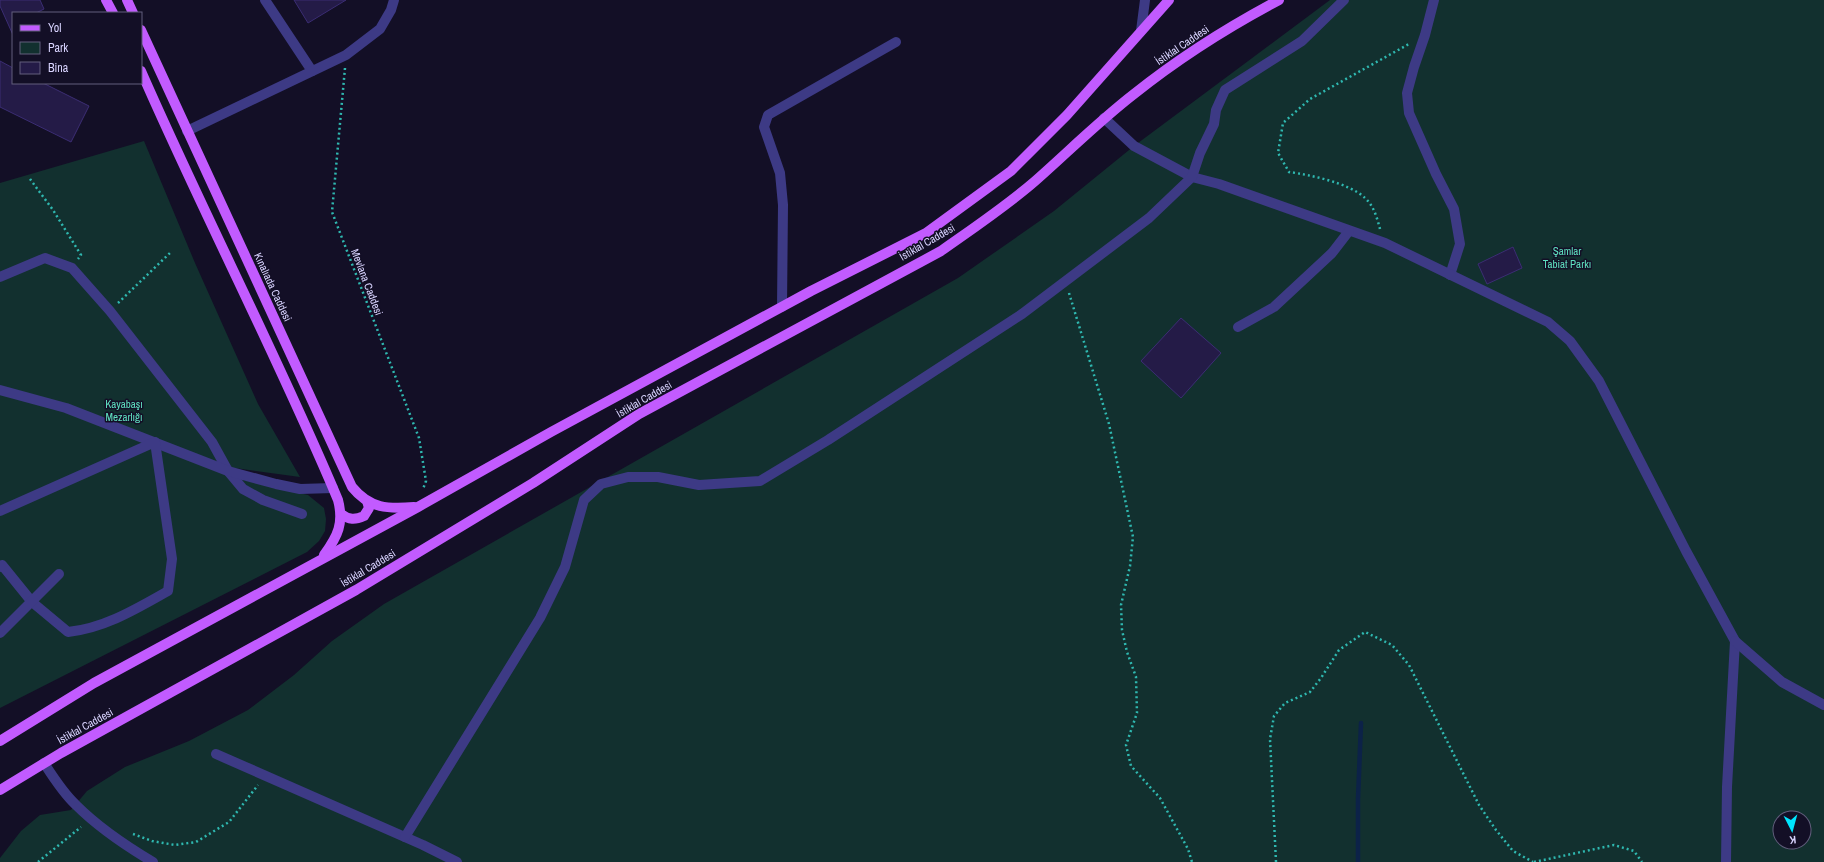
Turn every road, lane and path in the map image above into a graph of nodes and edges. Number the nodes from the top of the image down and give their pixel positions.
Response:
1 (106, 0) edge
2 (127, 0) edge
3 (265, 0) edge
4 (394, 0) edge
5 (1145, 0) edge
6 (1169, 0) edge
7 (1344, 0) edge
8 (1434, 0) edge
9 (1274, 1) edge
10 (112, 12) edge
11 (133, 12) edge
12 (1141, 31) junction
13 (142, 32) edge
14 (1425, 35) junction
15 (896, 42) dead end
16 (346, 55) junction
17 (312, 71) junction
18 (142, 73) edge
19 (1104, 118) junction
20 (188, 131) junction
21 (1192, 177) junction
22 (30, 178) dead end
23 (1349, 231) junction
24 (1384, 243) junction
25 (171, 252) dead end
26 (72, 268) junction
27 (1450, 275) junction
28 (0, 277) edge
29 (1065, 281) junction
30 (782, 307) junction
31 (110, 311) junction
32 (1238, 327) dead end
33 (0, 390) edge
34 (155, 442) junction
35 (228, 471) junction
36 (333, 488) junction
37 (367, 501) junction
38 (418, 507) junction
39 (0, 511) edge
40 (302, 514) dead end
41 (342, 514) junction
42 (320, 559) junction
43 (0, 567) edge
44 (59, 574) dead end
45 (32, 602) junction
46 (0, 633) edge
47 (1735, 641) junction
48 (1824, 705) edge
49 (0, 741) edge
50 (216, 754) dead end
51 (44, 763) junction
52 (265, 776) junction
53 (0, 790) edge
54 (92, 818) junction
55 (132, 833) dead end
56 (405, 837) junction
57 (38, 862) edge
58 (153, 862) edge
59 (457, 862) edge
60 (1192, 862) edge
61 (1276, 862) edge
62 (1533, 862) edge
63 (1642, 862) edge
64 (1726, 862) edge

1 - 10 main road
2 - 11 main road
3 - 17 street
4 - 16 street
5 - 12 street
6 - 12 main road, İstiklal Caddesi
7 - 21 street
8 - 14 street
9 - 19 main road, İstiklal Caddesi
12 - 30 main road, İstiklal Caddesi
13 - 20 main road, Kınalıada Caddesi
14 - 24 path
14 - 27 street
15 - 30 street
16 - 17 street
16 - 38 path, Mevlana Caddesi
17 - 20 street
18 - 36 main road
19 - 21 street
19 - 51 main road, İstiklal Caddesi
20 - 37 main road, Kınalıada Caddesi
21 - 23 street
21 - 29 street
22 - 26 path
23 - 24 street
23 - 32 street
24 - 27 street
25 - 31 path
26 - 28 street
26 - 31 street
27 - 47 street
29 - 56 street
29 - 60 path
30 - 38 main road, İstiklal Caddesi
31 - 35 street
33 - 34 street
34 - 35 street
34 - 39 street
34 - 45 street
35 - 36 street
35 - 40 street
36 - 41 main road
37 - 38 main road, Kınalıada Caddesi
37 - 41 main road
38 - 42 main road, İstiklal Caddesi
41 - 42 main road
42 - 49 main road, İstiklal Caddesi
43 - 45 street
44 - 45 street
45 - 46 street
47 - 48 street
47 - 64 street
50 - 52 street
51 - 53 main road, İstiklal Caddesi
51 - 54 street
52 - 55 path
52 - 56 street
54 - 57 path
54 - 58 street
56 - 59 street
61 - 62 path
62 - 63 path

